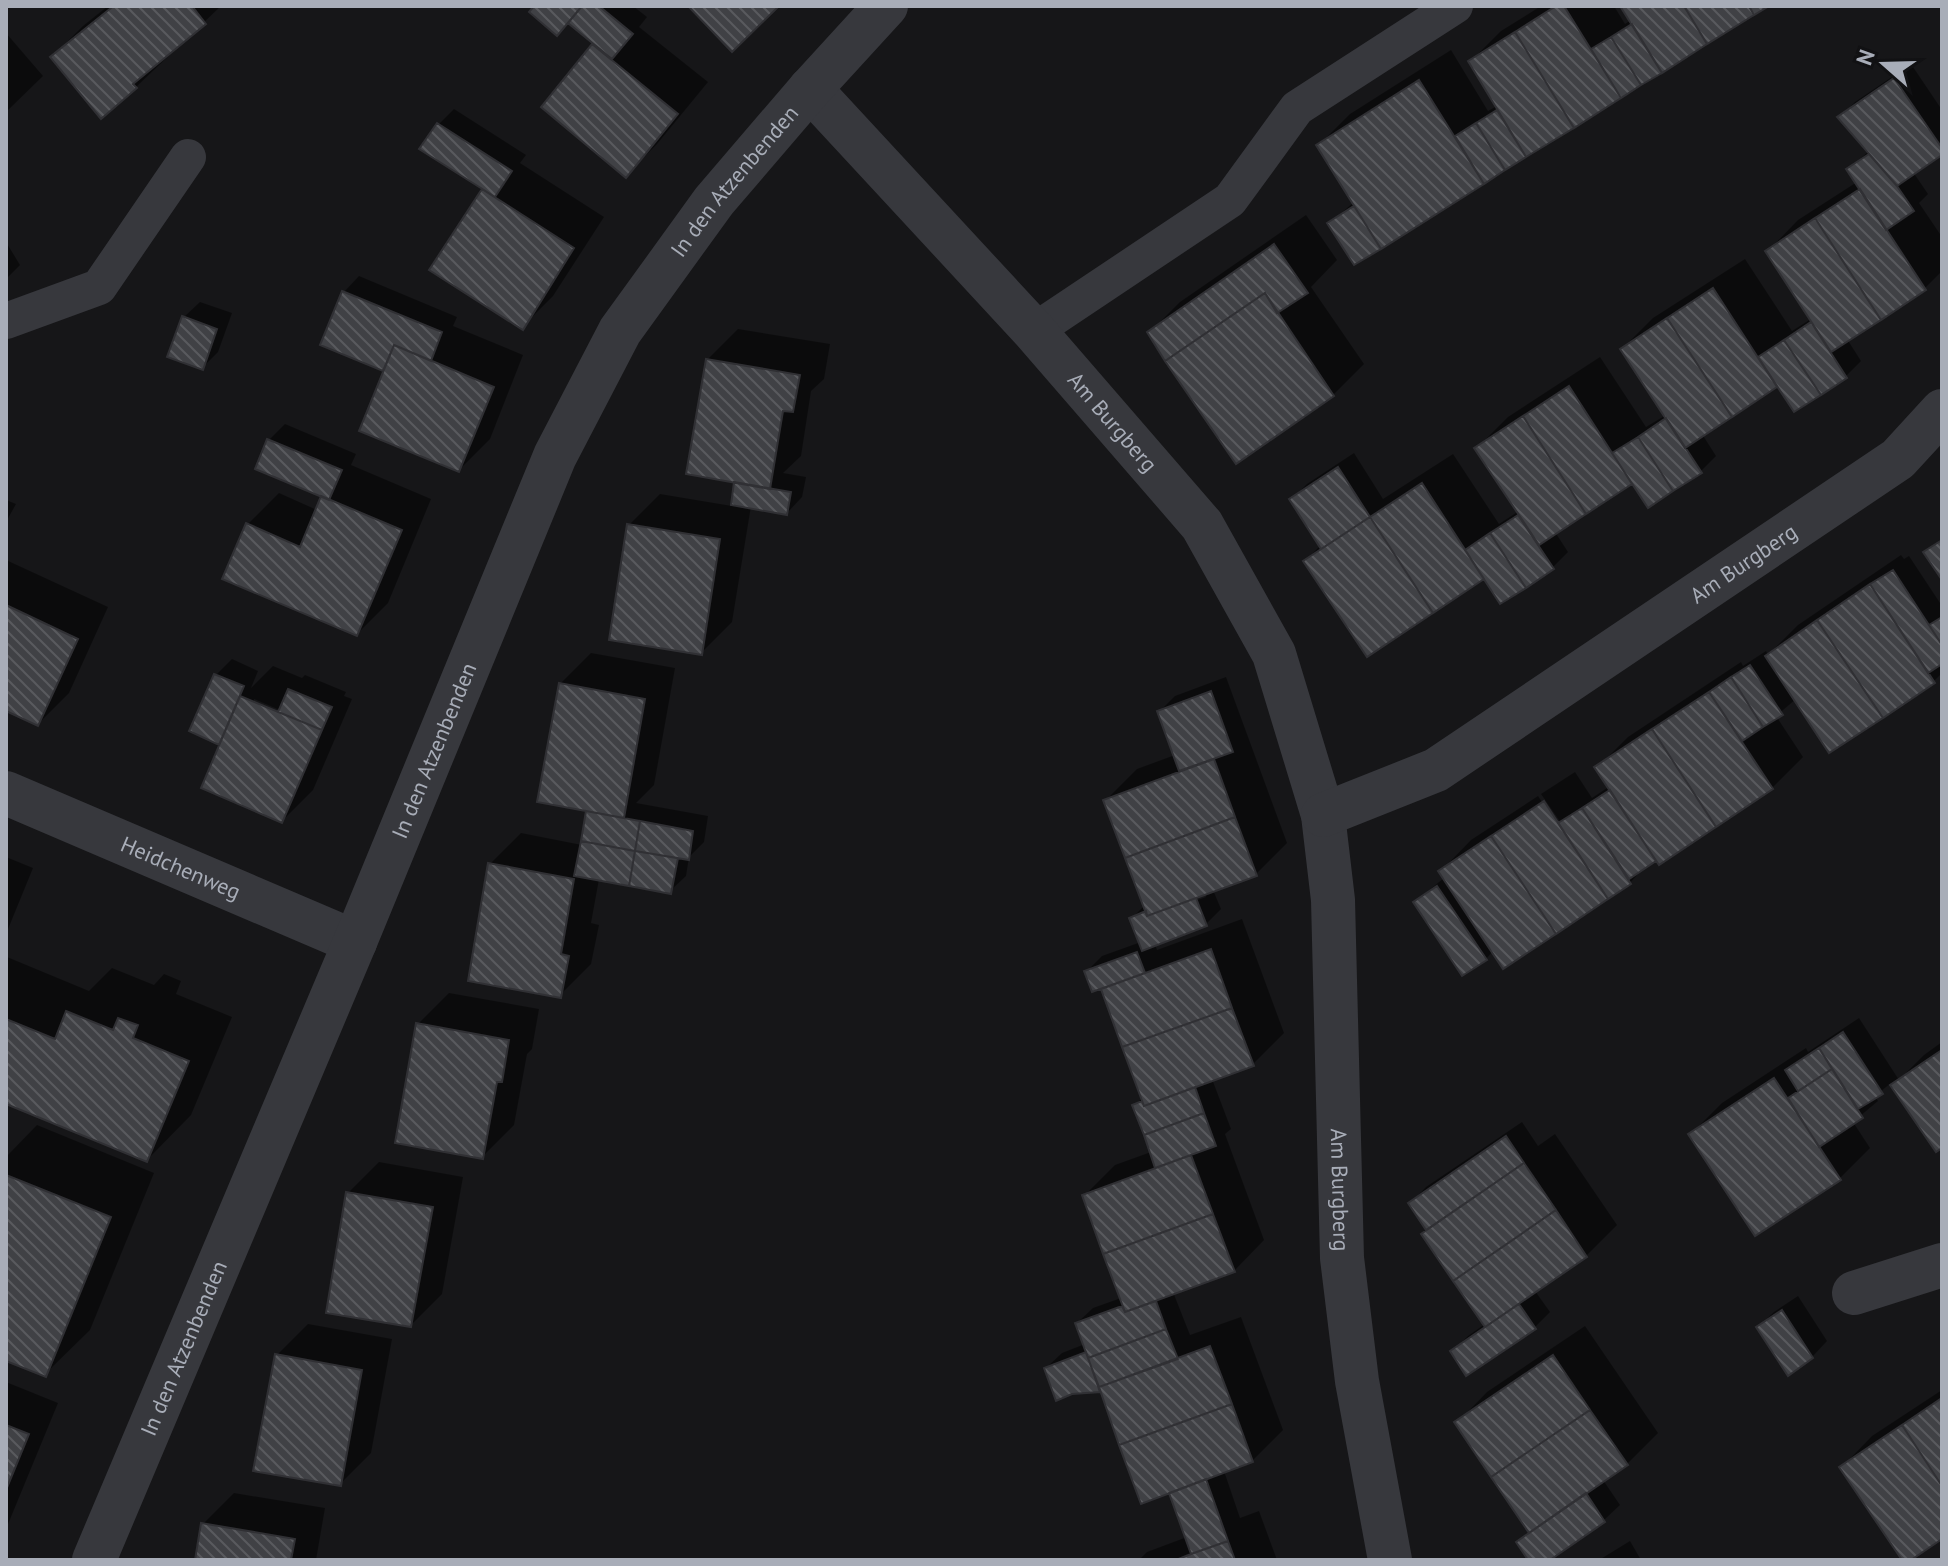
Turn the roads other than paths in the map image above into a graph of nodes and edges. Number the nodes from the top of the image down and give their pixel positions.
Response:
1 (886, 6) edge
2 (1455, 6) edge
3 (810, 89) junction
4 (188, 157) dead end
5 (6, 321) edge
6 (1034, 331) junction
7 (1942, 411) edge
8 (6, 793) edge
9 (1323, 815) junction
10 (355, 942) junction
11 (1942, 1265) edge
12 (1854, 1293) dead end
13 (94, 1560) edge
14 (1390, 1560) edge

1 - 3 street, In den Atzenbenden
2 - 6 lane
3 - 6 street, Am Burgberg
3 - 10 street, In den Atzenbenden
4 - 5 lane
6 - 9 street, Am Burgberg
7 - 9 street, Am Burgberg
8 - 10 street, Heidchenweg
9 - 14 street, Am Burgberg
10 - 13 street, In den Atzenbenden
11 - 12 street

